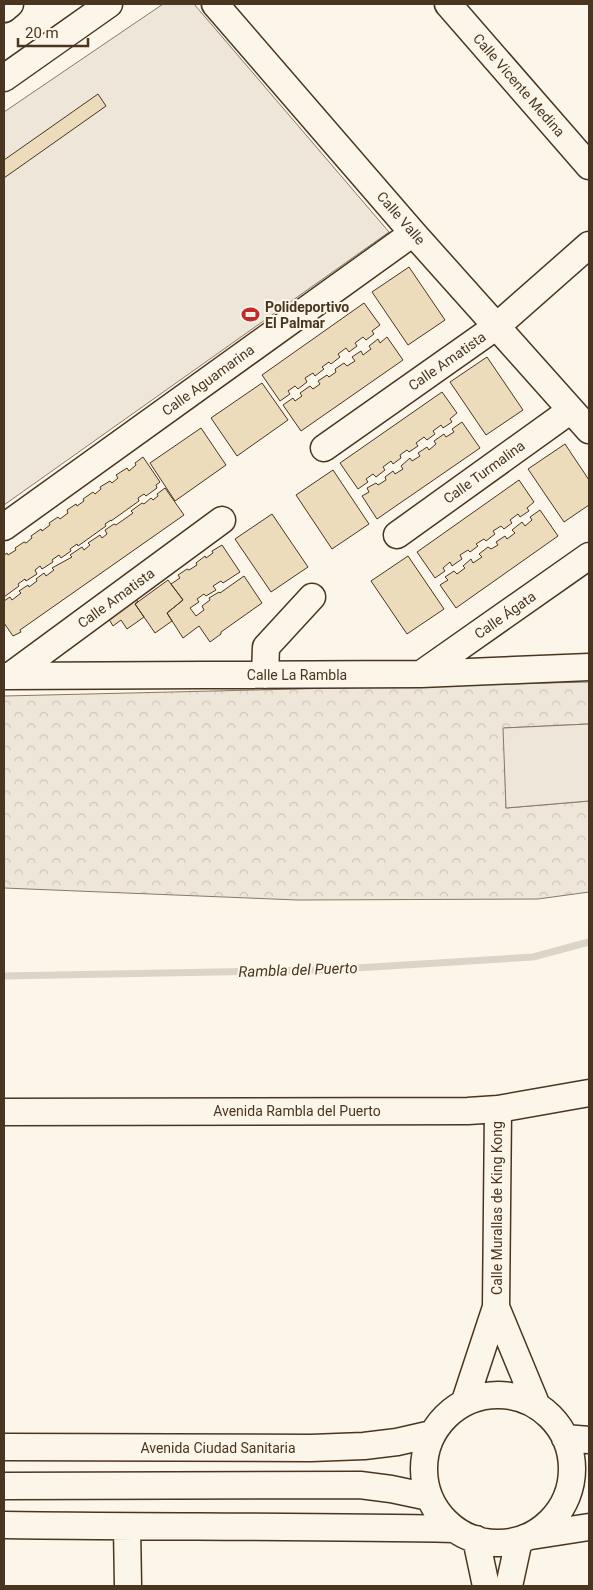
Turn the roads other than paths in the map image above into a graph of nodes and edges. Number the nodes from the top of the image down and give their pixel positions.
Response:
1 (10, 4) edge
2 (108, 4) edge
3 (215, 4) edge
4 (448, 4) edge
5 (4, 9) edge
6 (4, 78) edge
7 (589, 166) edge
8 (413, 233) junction
9 (589, 245) edge
10 (496, 326) junction
11 (571, 410) junction
12 (589, 430) edge
13 (324, 448) dead end
14 (222, 520) dead end
15 (4, 527) edge
16 (397, 535) dead end
17 (589, 556) edge
18 (312, 597) dead end
19 (589, 667) edge
20 (421, 674) junction
21 (265, 675) junction
22 (7, 676) edge
23 (589, 1093) edge
24 (498, 1109) junction
25 (4, 1112) edge
26 (496, 1307) junction
27 (465, 1401) junction
28 (537, 1406) junction
29 (432, 1434) junction
30 (577, 1439) edge
31 (4, 1447) edge
32 (4, 1486) edge
33 (578, 1493) edge
34 (430, 1497) junction
35 (4, 1525) edge
36 (127, 1527) junction
37 (589, 1527) edge
38 (465, 1534) junction
39 (524, 1538) junction
40 (128, 1586) edge
41 (486, 1586) edge
42 (509, 1586) edge

1 - 5 street
2 - 6 street
3 - 8 street, Calle Valle
4 - 7 street, Calle Vicente Medina
8 - 10 street, Calle Valle
8 - 15 street, Calle Aguamarina
9 - 10 street, Calle Amatista
10 - 11 street, Calle Valle
10 - 13 street, Calle Amatista
11 - 12 street, Calle Valle
11 - 16 street, Calle Turmalina
14 - 22 street, Calle Amatista
17 - 20 street, Calle Ágata
18 - 21 street
19 - 20 street, Calle La Rambla
20 - 21 street, Calle La Rambla
21 - 22 street, Calle La Rambla
23 - 24 street, Avenida Rambla del Puerto
24 - 25 street, Avenida Rambla del Puerto
24 - 26 street, Calle Murallas de King Kong
26 - 27 street, Calle Murallas de King Kong
26 - 28 street, Calle Murallas de King Kong
27 - 28 street
27 - 29 street
28 - 30 street
29 - 31 street, Avenida Ciudad Sanitaria
29 - 34 street
30 - 33 street
32 - 34 street
33 - 39 street
34 - 38 street
35 - 36 street
36 - 38 street
36 - 40 street
37 - 39 street
38 - 39 street
38 - 41 street
39 - 42 street

